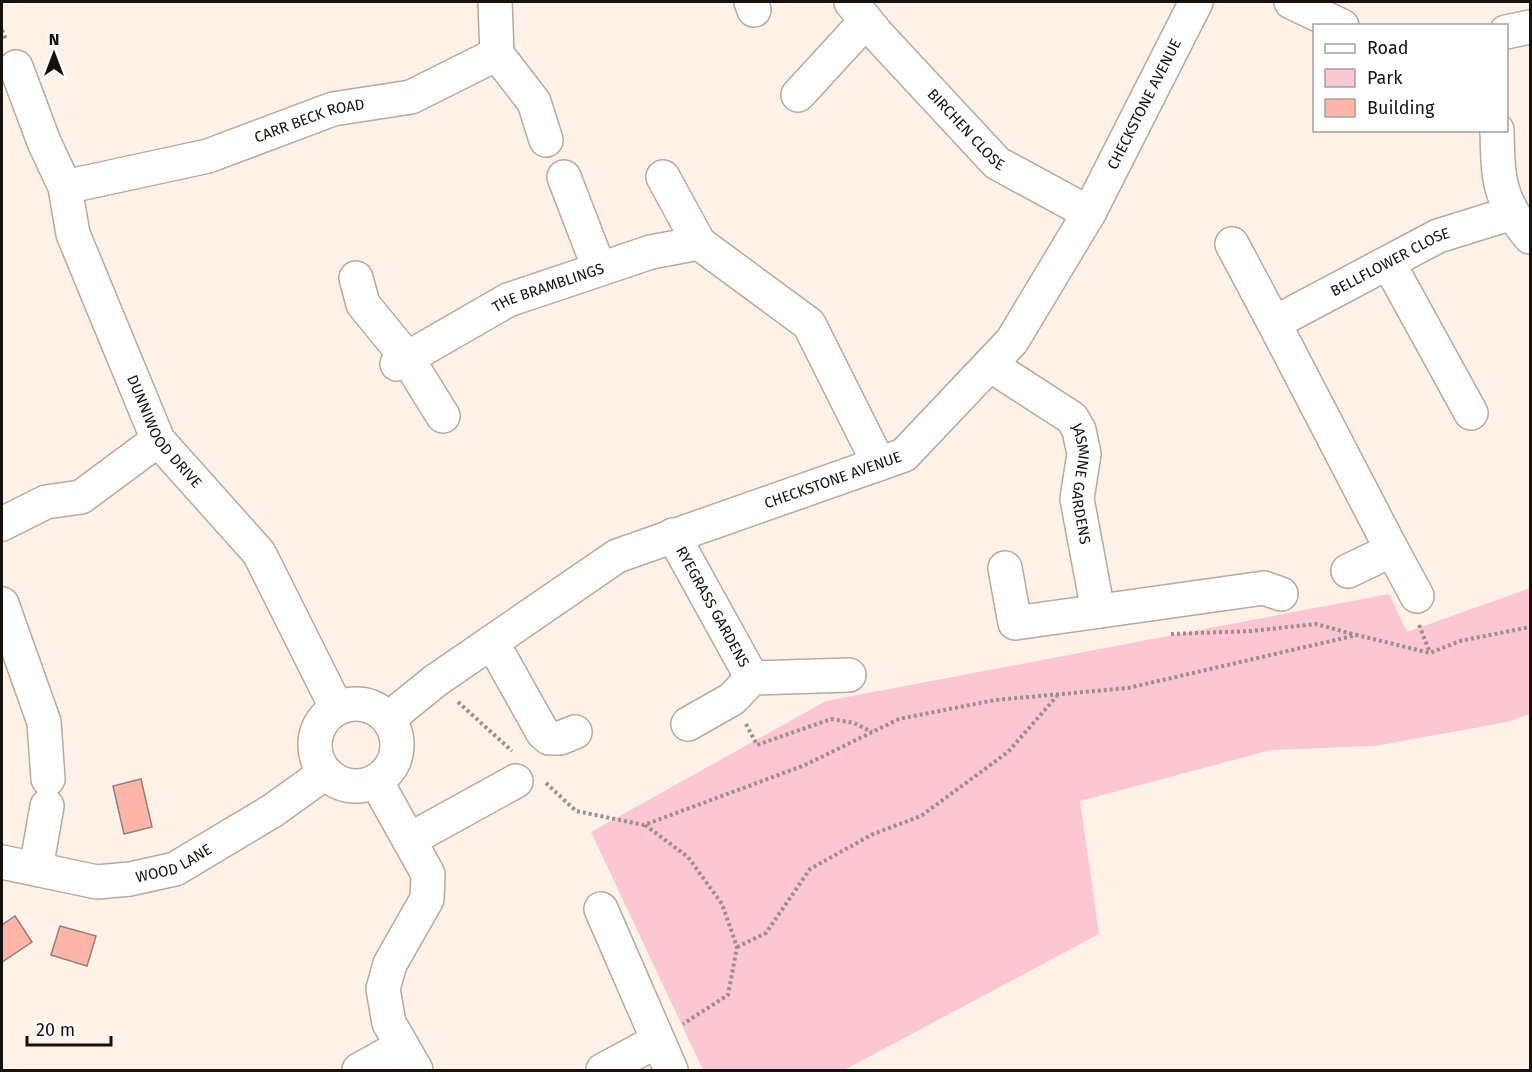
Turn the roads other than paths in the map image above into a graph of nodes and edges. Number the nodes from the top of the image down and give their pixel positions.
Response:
1 (495, 2) edge
2 (1196, 2) edge
3 (1291, 2) edge
4 (859, 11) edge
5 (1338, 24) edge
6 (1530, 27) edge
7 (1508, 32) edge
8 (497, 54) junction
9 (16, 67) dead end
10 (808, 85) dead end
11 (1497, 132) edge
12 (546, 140) dead end
13 (564, 177) dead end
14 (663, 177) dead end
15 (65, 188) junction
16 (1089, 213) junction
17 (1521, 225) edge
18 (699, 243) junction
19 (1232, 244) dead end
20 (1389, 264) junction
21 (599, 268) junction
22 (356, 278) dead end
23 (1268, 310) junction
24 (402, 361) junction
25 (990, 365) junction
26 (1471, 413) dead end
27 (443, 416) dead end
28 (158, 440) junction
29 (879, 464) junction
30 (2, 524) edge
31 (674, 535) junction
32 (1392, 550) junction
33 (1005, 568) dead end
34 (1348, 571) dead end
35 (1281, 594) dead end
36 (1417, 596) dead end
37 (2, 603) edge
38 (1098, 611) junction
39 (492, 642) junction
40 (849, 675) dead end
41 (337, 709) junction
42 (388, 719) junction
43 (575, 732) dead end
44 (524, 771) road end
45 (325, 773) junction
46 (376, 782) junction
47 (409, 840) junction
48 (2, 862) edge
49 (36, 869) junction
50 (601, 909) dead end
51 (657, 1041) junction
52 (409, 1058) edge
53 (359, 1071) edge
54 (603, 1071) edge
55 (671, 1071) edge

1 - 8 street
2 - 16 street, CHECKSTONE AVENUE
3 - 5 street
4 - 10 street, BIRCHEN CLOSE
4 - 16 street, BIRCHEN CLOSE
6 - 7 street
8 - 12 street
8 - 15 street, CARR BECK ROAD
9 - 15 street, DUNNIWOOD DRIVE
11 - 17 street
13 - 21 street
14 - 18 street
15 - 28 street, DUNNIWOOD DRIVE
16 - 25 street, CHECKSTONE AVENUE
17 - 20 street, BELLFLOWER CLOSE
18 - 21 street, THE BRAMBLINGS
18 - 29 street
19 - 23 street
20 - 23 street, BELLFLOWER CLOSE
20 - 26 street
21 - 24 street, THE BRAMBLINGS
22 - 24 street
23 - 32 street
24 - 27 street
25 - 29 street, CHECKSTONE AVENUE
25 - 38 street, JASMINE GARDENS
28 - 30 street
28 - 41 street, DUNNIWOOD DRIVE
29 - 31 street, CHECKSTONE AVENUE
31 - 39 street, CHECKSTONE AVENUE
31 - 40 street, RYEGRASS GARDENS
32 - 34 street
32 - 36 street
33 - 38 street
35 - 38 street
37 - 49 street
39 - 42 street, CHECKSTONE AVENUE
39 - 43 street
41 - 42 street
41 - 45 street
42 - 46 street
44 - 47 street
45 - 46 street
45 - 49 street, WOOD LANE
46 - 47 street
47 - 52 street
48 - 49 street, WOOD LANE
50 - 51 street
51 - 54 street
51 - 55 street
52 - 53 street

